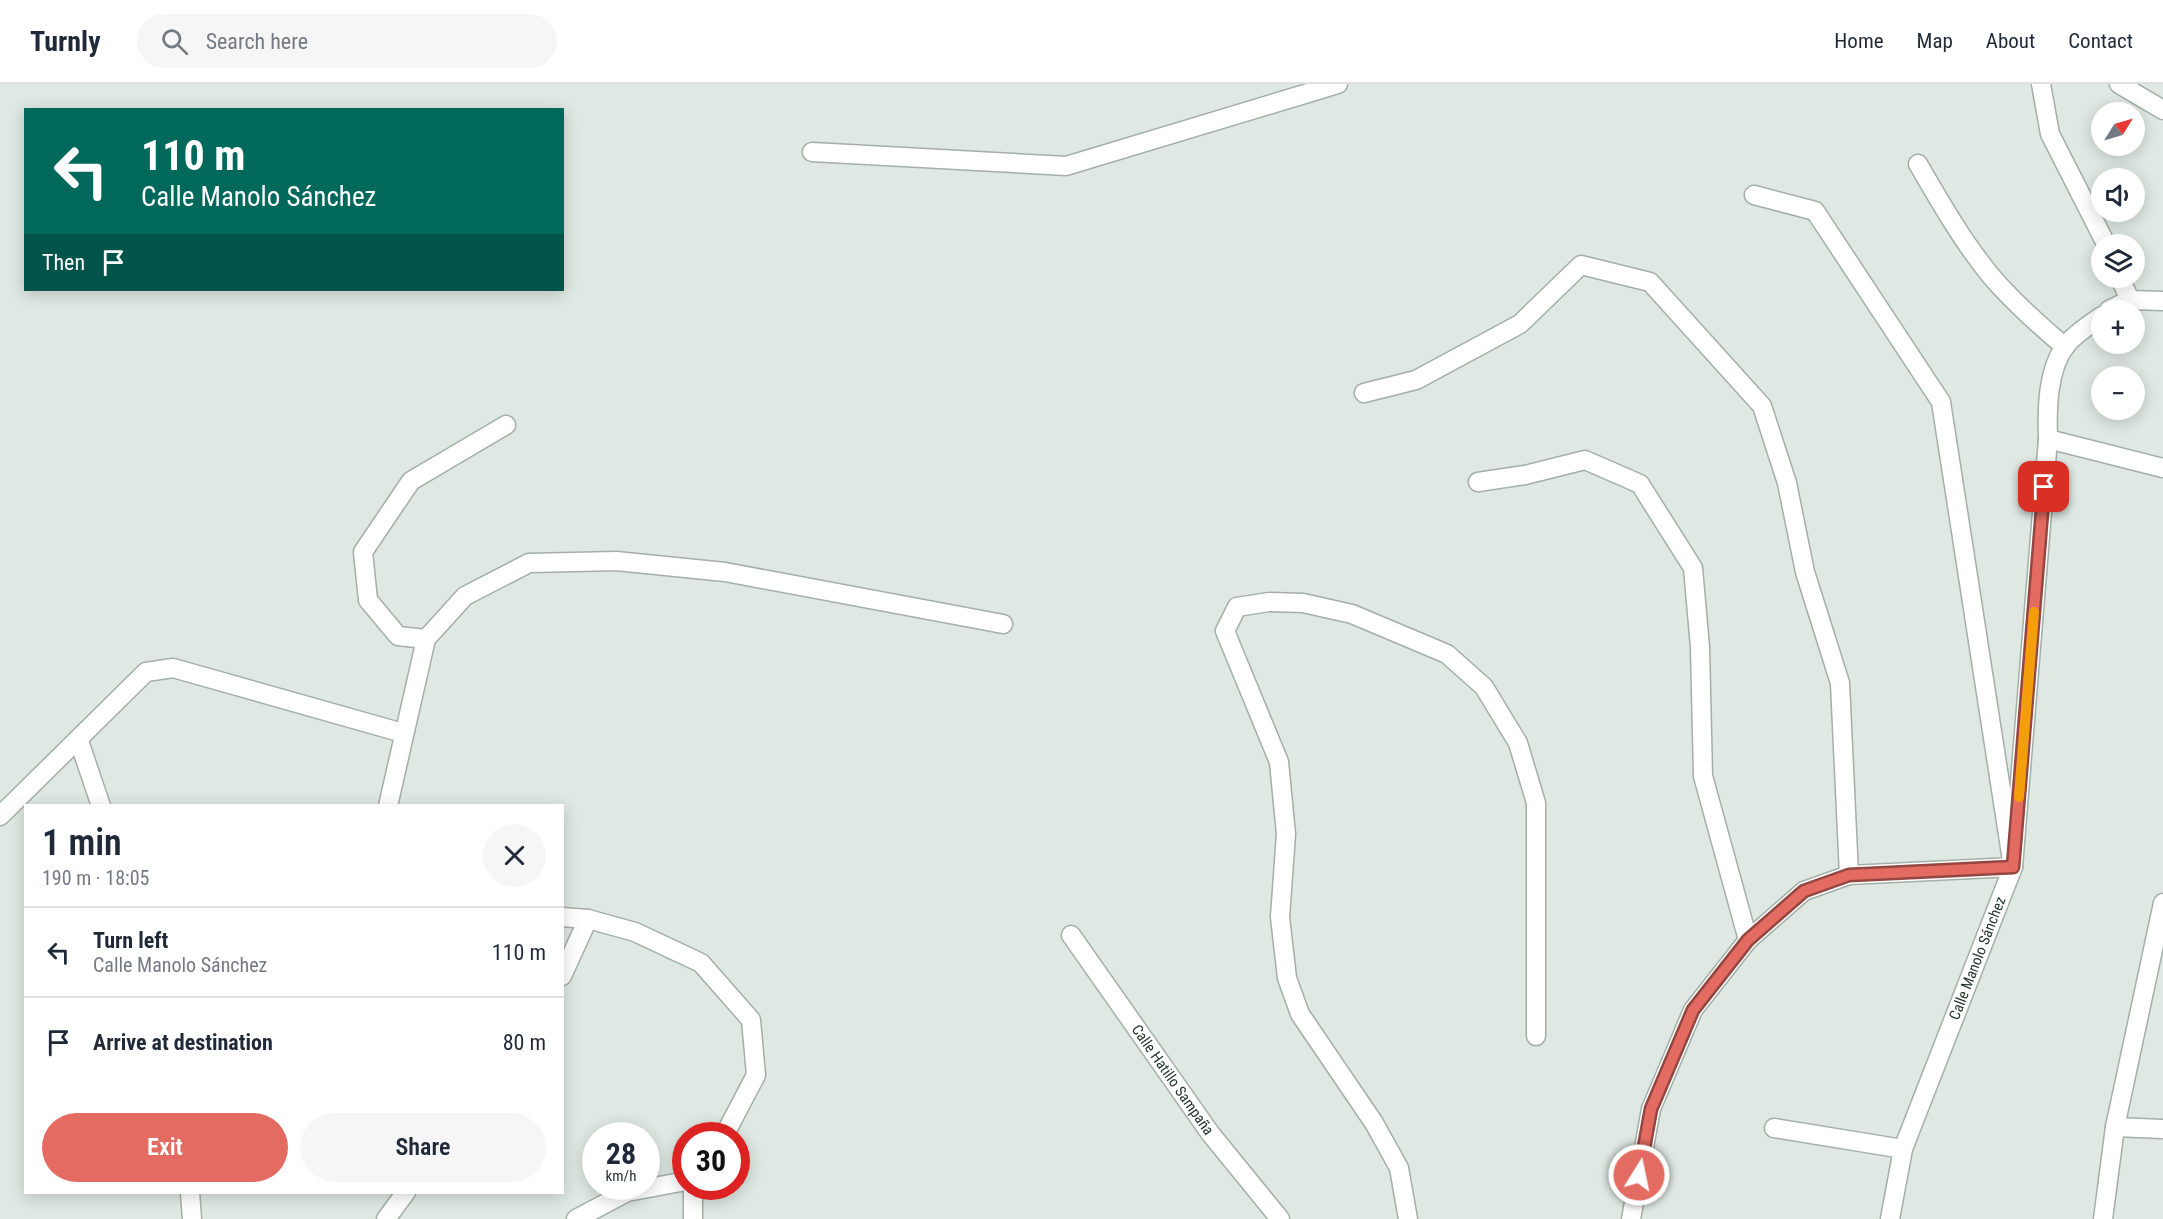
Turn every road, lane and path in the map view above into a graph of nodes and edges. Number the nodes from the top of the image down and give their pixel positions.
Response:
1 (1338, 84) edge
2 (2041, 84) edge
3 (2119, 84) edge
4 (2163, 110) edge
5 (812, 152) dead end
6 (1918, 164) dead end
7 (1754, 195) dead end
8 (2101, 234) edge
9 (2125, 288) edge
10 (2130, 300) edge
11 (2145, 300) edge
12 (2163, 301) edge
13 (2091, 323) edge
14 (2065, 346) junction
15 (1364, 393) dead end
16 (506, 425) dead end
17 (2048, 439) junction
18 (2163, 468) edge
19 (1478, 482) dead end
20 (1003, 624) dead end
21 (426, 639) junction
22 (403, 733) junction
23 (79, 741) junction
24 (100, 804) edge
25 (388, 804) edge
26 (0, 816) edge
27 (2013, 867) junction
28 (1849, 875) junction
29 (2163, 903) edge
30 (564, 917) edge
31 (588, 919) junction
32 (1071, 935) dead end
33 (1748, 940) junction
34 (564, 972) edge
35 (1536, 1036) dead end
36 (731, 1122) edge
37 (2115, 1127) junction
38 (1774, 1128) dead end
39 (2163, 1129) edge
40 (1903, 1149) junction
41 (672, 1184) edge
42 (190, 1194) edge
43 (405, 1194) edge
44 (693, 1200) edge
45 (192, 1219) edge
46 (387, 1219) edge
47 (576, 1219) edge
48 (693, 1219) edge
49 (1280, 1219) edge
50 (1408, 1219) edge
51 (1631, 1219) edge
52 (1890, 1219) edge
53 (2103, 1219) edge

1 - 5 street
2 - 8 street
3 - 4 street
6 - 14 street
7 - 27 street
9 - 10 street
11 - 12 street
13 - 14 street, Calle Manolo Sánchez
14 - 17 street, Calle Manolo Sánchez
15 - 28 street
16 - 21 street
17 - 18 street
17 - 27 street, Calle Manolo Sánchez
19 - 33 street
20 - 21 street
21 - 22 street
22 - 23 street
22 - 25 street
23 - 24 street
23 - 26 street
27 - 28 street
27 - 40 street, Calle Manolo Sánchez
28 - 33 street
29 - 37 street
30 - 31 street
31 - 34 street
31 - 36 street
32 - 49 street, Calle Hatillo Sampaña
33 - 51 street
35 - 50 street
37 - 39 street
37 - 53 street
38 - 40 street
40 - 52 street, Calle Manolo Sánchez
41 - 47 street
42 - 45 street
43 - 46 street
44 - 48 street

